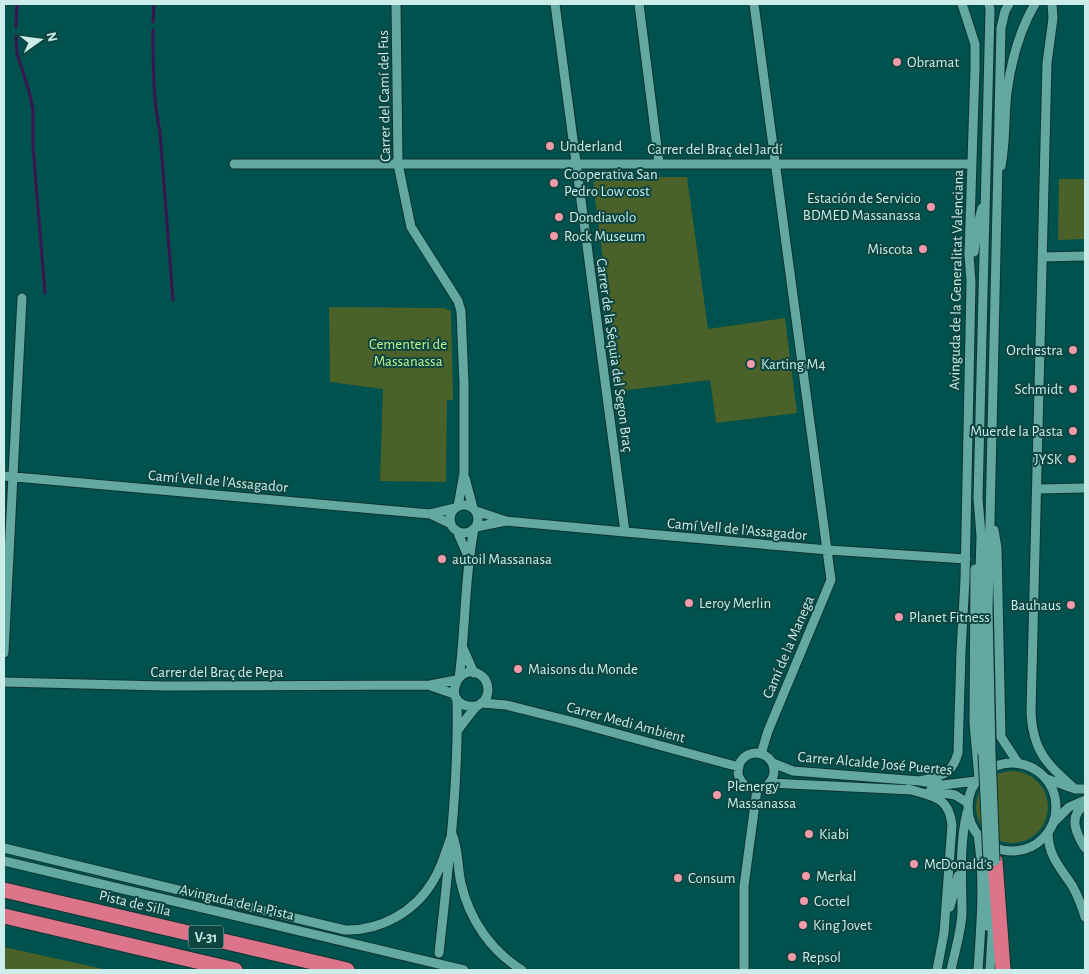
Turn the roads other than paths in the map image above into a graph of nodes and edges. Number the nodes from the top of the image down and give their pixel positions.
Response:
1 (396, 4) edge
2 (555, 4) edge
3 (639, 4) edge
4 (754, 4) edge
5 (962, 4) edge
6 (989, 4) edge
7 (1009, 4) edge
8 (1052, 4) edge
9 (1034, 6) edge
10 (775, 163) junction
11 (234, 164) dead end
12 (398, 164) junction
13 (576, 164) junction
14 (659, 164) junction
15 (971, 164) junction
16 (997, 190) junction
17 (986, 191) junction
18 (1085, 256) edge
19 (1043, 257) junction
20 (971, 282) junction
21 (22, 298) dead end
22 (464, 473) junction
23 (4, 476) edge
24 (14, 477) junction
25 (1085, 488) edge
26 (1036, 489) junction
27 (978, 498) junction
28 (991, 500) junction
29 (456, 507) junction
30 (475, 509) junction
31 (430, 514) junction
32 (506, 520) junction
33 (454, 528) junction
34 (475, 528) junction
35 (625, 532) junction
36 (828, 550) junction
37 (468, 556) junction
38 (966, 559) junction
39 (965, 580) junction
40 (4, 634) edge
41 (463, 647) junction
42 (4, 653) edge
43 (474, 673) junction
44 (458, 679) junction
45 (4, 682) edge
46 (430, 686) junction
47 (488, 689) junction
48 (456, 697) junction
49 (479, 705) junction
50 (506, 706) junction
51 (974, 723) junction
52 (458, 730) junction
53 (760, 754) junction
54 (987, 754) junction
55 (1018, 763) junction
56 (773, 764) junction
57 (739, 767) junction
58 (1046, 778) junction
59 (977, 779) junction
60 (920, 781) junction
61 (770, 783) junction
62 (757, 789) junction
63 (908, 789) junction
64 (1075, 789) junction
65 (1085, 790) edge
66 (1085, 800) edge
67 (1085, 805) edge
68 (968, 806) junction
69 (1054, 822) junction
70 (452, 834) junction
71 (1048, 834) junction
72 (978, 835) junction
73 (4, 848) edge
74 (1085, 848) edge
75 (4, 861) edge
76 (992, 861) junction
77 (960, 866) junction
78 (4, 890) edge
79 (4, 916) edge
80 (1085, 917) edge
81 (944, 933) junction
82 (438, 953) dead end
83 (235, 970) edge
84 (347, 970) edge
85 (464, 970) edge
86 (522, 970) edge
87 (744, 970) edge
88 (937, 970) edge
89 (951, 970) edge
90 (978, 970) edge
91 (984, 970) edge
92 (990, 970) edge
93 (1003, 970) edge

1 - 12 street, Carrer del Camí del Fus
2 - 13 street, Carrer de la Séquia del Segon Braç
3 - 14 street
4 - 10 street, Camí de la Manega
5 - 15 street, Avinguda de la Generalitat Valenciana
6 - 17 street
7 - 16 street
8 - 19 street
9 - 16 street
10 - 14 street, Carrer del Braç del Jardí
10 - 15 street, Carrer del Braç del Jardí
10 - 36 street, Camí de la Manega
11 - 12 street, Carrer del Braç del Jardí
12 - 13 street, Carrer del Braç del Jardí
12 - 22 street, Carrer del Camí del Fus
13 - 14 street, Carrer del Braç del Jardí
13 - 35 street, Carrer de la Séquia del Segon Braç
15 - 20 street, Avinguda de la Generalitat Valenciana
16 - 28 street
17 - 20 street
17 - 27 street
18 - 19 street
19 - 26 street
20 - 38 street, Avinguda de la Generalitat Valenciana
21 - 24 street
22 - 29 street, Carrer del Camí del Fus
22 - 30 street, Carrer del Camí del Fus
23 - 24 street, Camí Vell de l'Assagador
24 - 31 street, Camí Vell de l'Assagador
24 - 40 street
25 - 26 street
26 - 64 street
27 - 51 street
27 - 54 street
28 - 54 street
28 - 55 street
29 - 30 street
29 - 31 street, Camí Vell de l'Assagador
29 - 33 street
30 - 32 street, Camí Vell de l'Assagador
30 - 34 street
31 - 33 street, Camí Vell de l'Assagador
32 - 34 street, Camí Vell de l'Assagador
32 - 35 street, Camí Vell de l'Assagador
33 - 34 street
33 - 37 street
34 - 37 street
35 - 36 street, Camí Vell de l'Assagador
36 - 38 street, Camí Vell de l'Assagador
36 - 53 street, Camí de la Manega
37 - 41 street
38 - 39 street, Avinguda de la Generalitat Valenciana
39 - 51 street
39 - 60 street
40 - 42 street
41 - 43 street
41 - 44 street
43 - 44 street
43 - 47 street
44 - 46 street, Carrer del Braç de Pepa
44 - 48 street
45 - 46 street, Carrer del Braç de Pepa
46 - 48 street, Carrer del Braç de Pepa
47 - 49 street
47 - 50 street, Carrer Medi Ambient
48 - 49 street
48 - 52 street
49 - 50 street, Carrer Medi Ambient
49 - 52 street
50 - 57 street, Carrer Medi Ambient
51 - 59 street
52 - 70 street
53 - 56 street
53 - 57 street
54 - 76 street, bridge
55 - 58 street
55 - 59 street
56 - 60 street, Carrer Alcalde José Puertes
56 - 61 street
57 - 62 street
58 - 64 street
58 - 69 street
59 - 60 street, Carrer Alcalde José Puertes
59 - 68 street
61 - 62 street
61 - 63 street, Carrer Alcalde José Puertes
62 - 87 street
63 - 68 street, Carrer Alcalde José Puertes
63 - 81 street
64 - 65 street
66 - 69 street
67 - 74 street
68 - 72 street
68 - 77 street
69 - 71 street
70 - 73 street, Avinguda de la Pista
70 - 82 street
70 - 86 street
71 - 72 street
71 - 80 street
72 - 90 street
75 - 85 street, Avinguda de la Pista
76 - 91 street
76 - 92 street
76 - 93 highway
77 - 81 street
77 - 89 street
78 - 84 highway, Pista de Silla / V-31
79 - 83 highway, V-31
81 - 88 street

